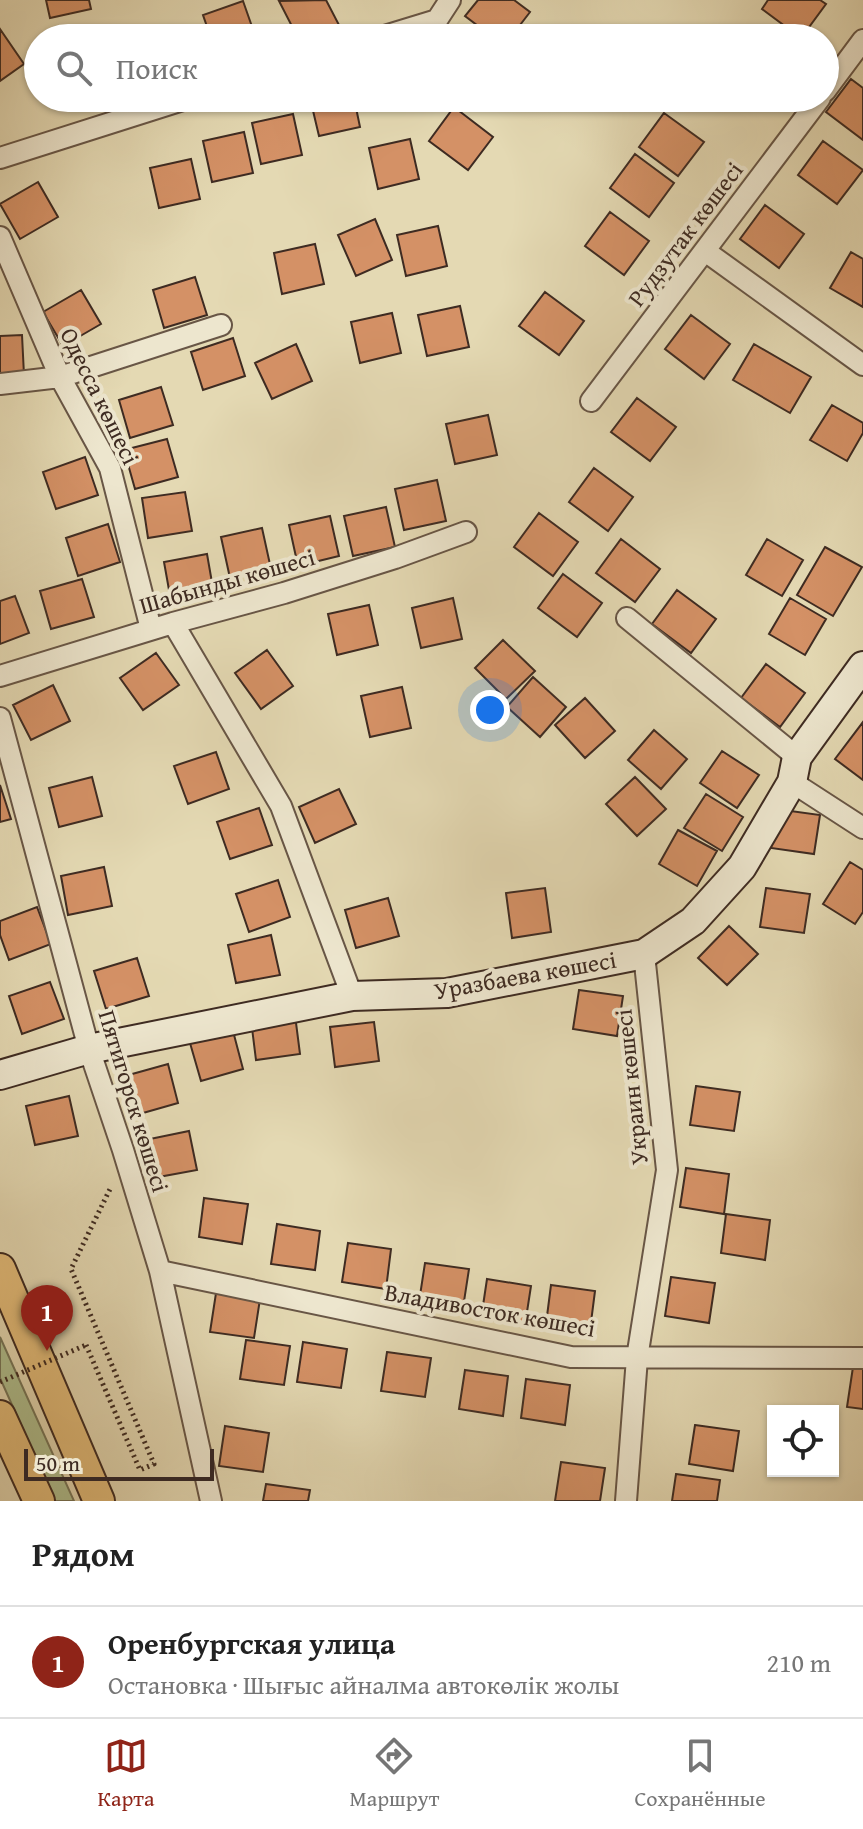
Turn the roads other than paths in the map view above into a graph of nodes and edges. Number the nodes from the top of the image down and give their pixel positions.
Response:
1 (450, 0) edge
2 (424, 24) edge
3 (863, 40) edge
4 (839, 72) edge
5 (145, 112) edge
6 (809, 112) edge
7 (0, 158) edge
8 (0, 237) edge
9 (705, 251) junction
10 (221, 325) dead end
11 (863, 365) edge
12 (60, 377) junction
13 (0, 384) edge
14 (591, 401) dead end
15 (466, 532) dead end
16 (627, 618) dead end
17 (173, 623) junction
18 (151, 629) junction
19 (863, 666) edge
20 (0, 676) edge
21 (0, 718) edge
22 (794, 770) junction
23 (863, 828) edge
24 (644, 954) junction
25 (352, 996) junction
26 (89, 1049) junction
27 (0, 1075) edge
28 (0, 1269) edge
29 (160, 1271) junction
30 (637, 1358) junction
31 (863, 1358) edge
32 (0, 1416) edge
33 (39, 1501) edge
34 (99, 1501) edge
35 (211, 1501) edge
36 (626, 1501) edge

1 - 2 street
3 - 4 street
5 - 7 street
6 - 9 street, Рудзутак көшесі
8 - 12 street, Одесса көшесі
9 - 11 street
9 - 14 street, Рудзутак көшесі
10 - 12 street
12 - 13 street
12 - 18 street, Одесса көшесі
15 - 17 street, Шабынды көшесі
16 - 22 street
17 - 18 street, Шабынды көшесі
17 - 25 street
18 - 20 street, Шабынды көшесі
19 - 22 street, Уразбаева көшесі
21 - 26 street, Пятигорск көшесі
22 - 23 street
22 - 24 street, Уразбаева көшесі
24 - 25 street, Уразбаева көшесі
24 - 30 street, Украин көшесі
25 - 26 street, Уразбаева көшесі
26 - 27 street, Уразбаева көшесі
26 - 29 street, Пятигорск көшесі
28 - 34 main road
29 - 30 street, Владивосток көшесі
29 - 35 street, Пятигорск көшесі
30 - 31 street, Владивосток көшесі
30 - 36 street, Украин көшесі
32 - 33 main road

